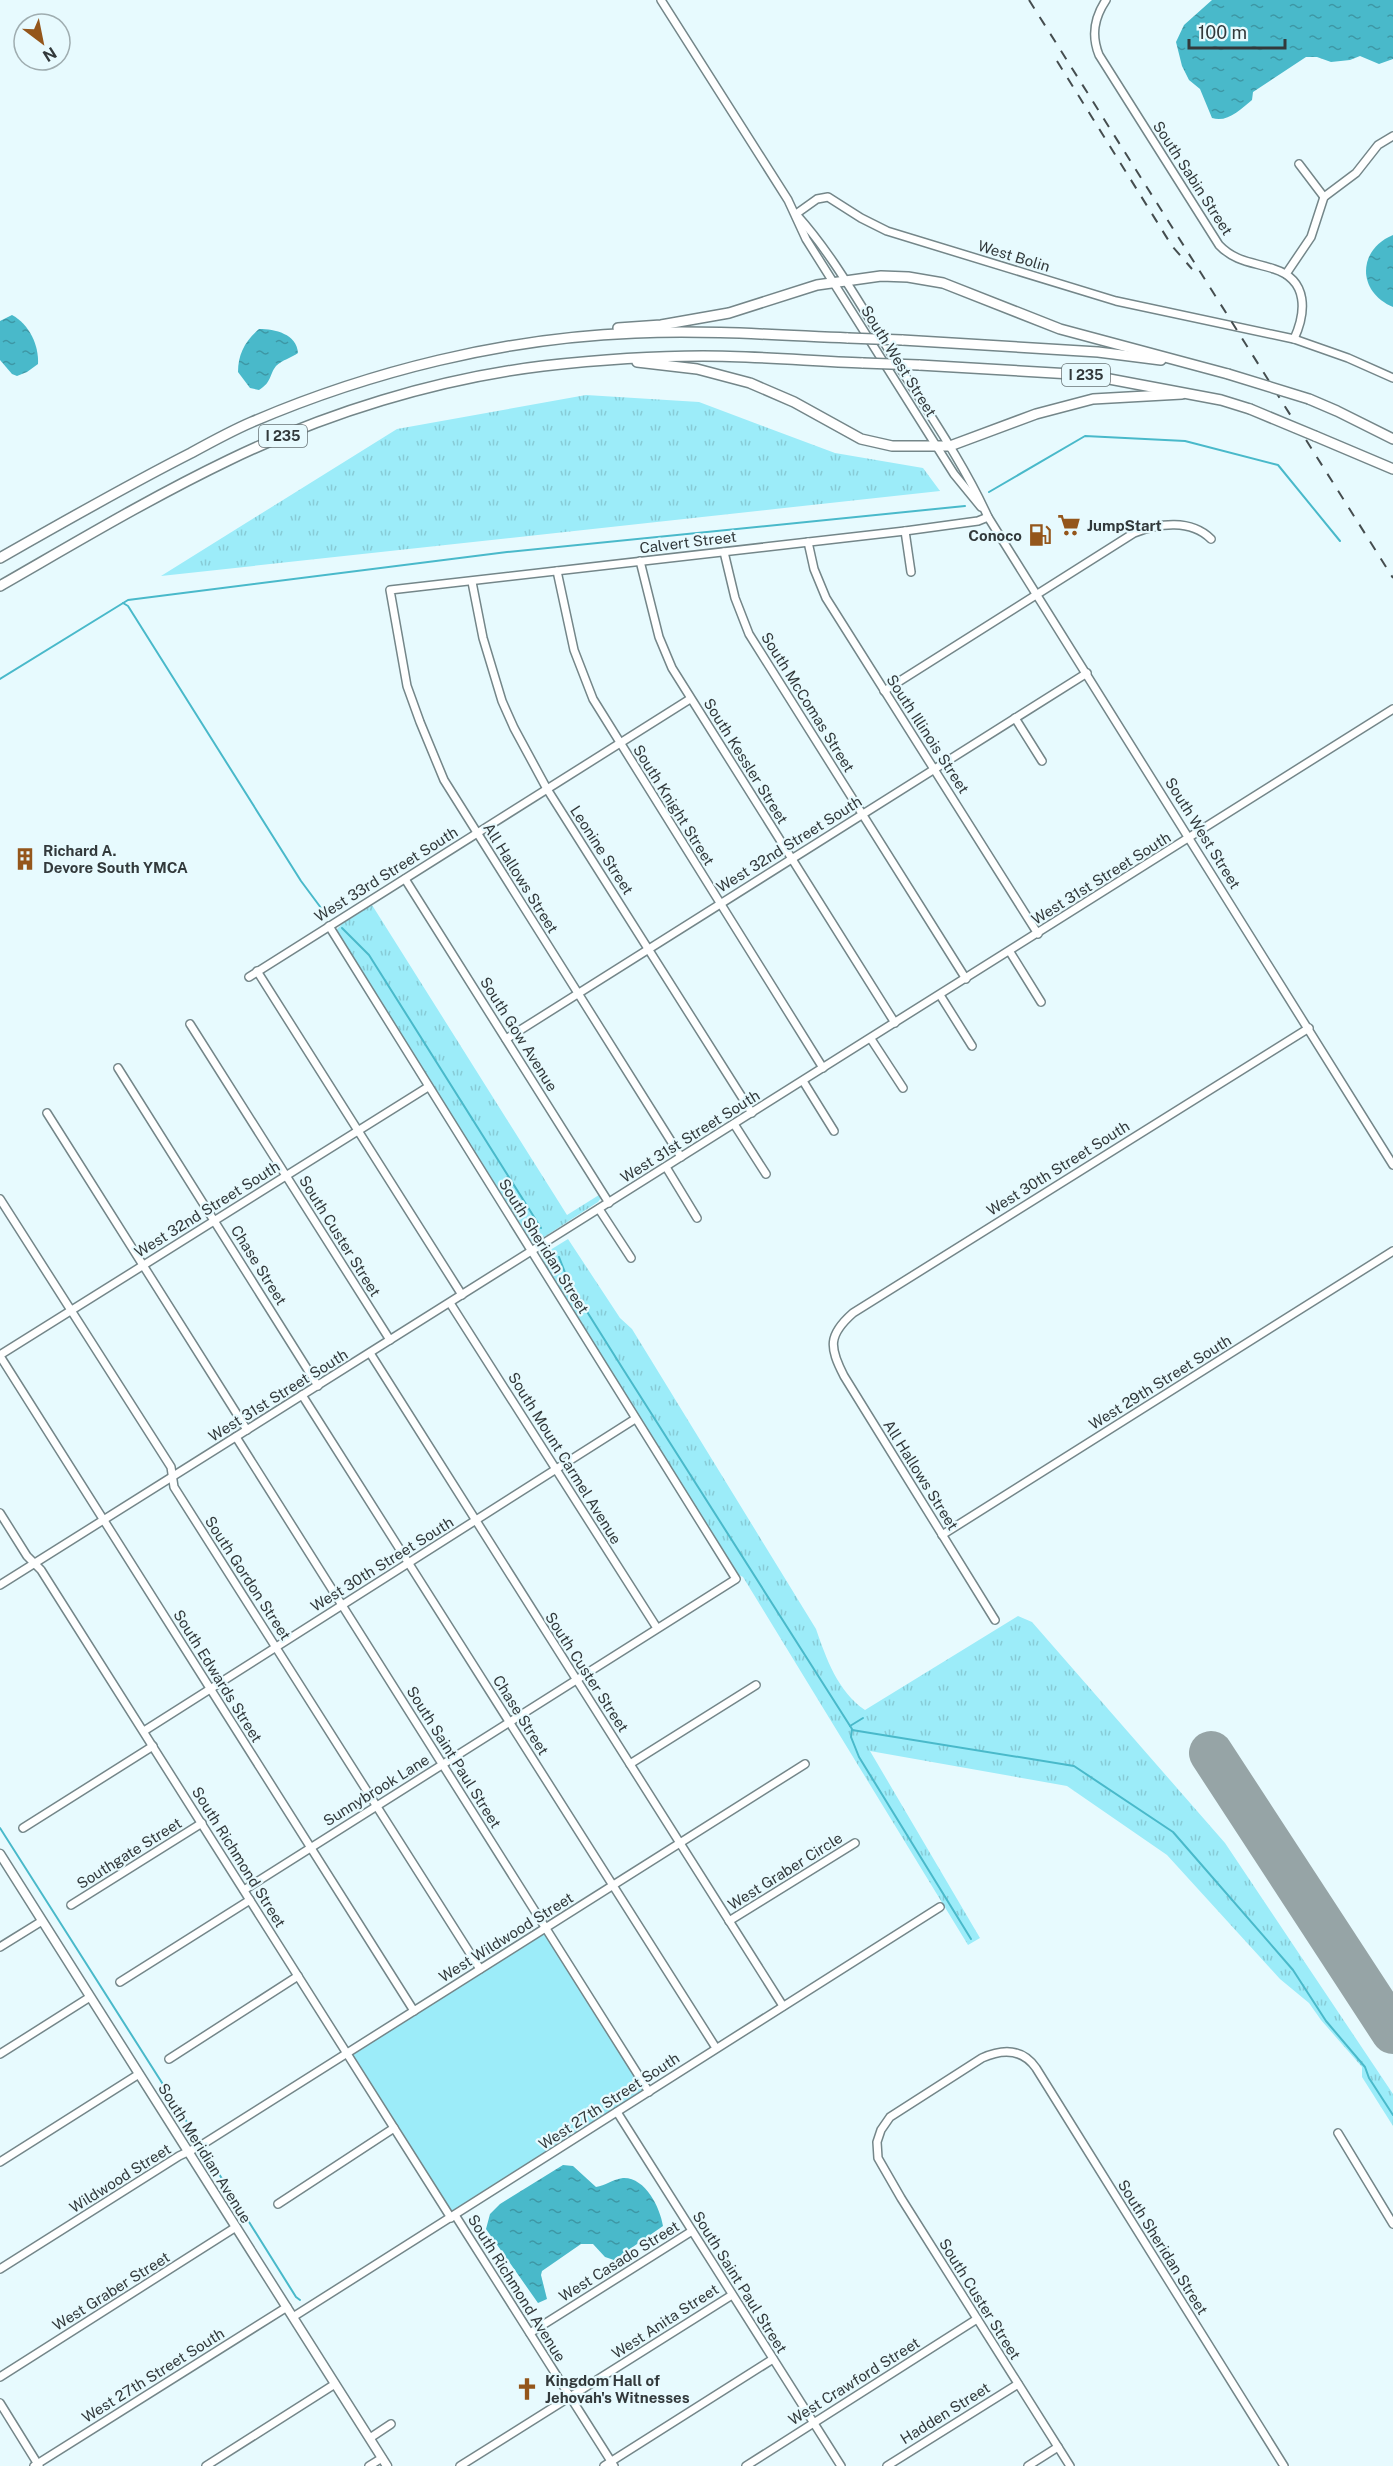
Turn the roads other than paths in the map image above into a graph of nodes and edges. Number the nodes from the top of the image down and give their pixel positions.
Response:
1 (661, 0) edge
2 (1106, 0) edge
3 (1393, 136) edge
4 (1299, 164) dead end
5 (1324, 197) junction
6 (796, 214) junction
7 (1286, 274) junction
8 (846, 281) junction
9 (833, 282) junction
10 (1294, 339) junction
11 (548, 340) junction
12 (592, 361) junction
13 (1188, 363) junction
14 (1393, 378) edge
15 (1182, 394) junction
16 (1393, 440) edge
17 (950, 446) junction
18 (938, 447) junction
19 (1393, 469) edge
20 (988, 517) junction
21 (905, 531) junction
22 (1212, 539) dead end
23 (808, 542) junction
24 (724, 552) junction
25 (0, 558) edge
26 (640, 561) junction
27 (557, 571) junction
28 (911, 572) dead end
29 (472, 582) junction
30 (0, 586) edge
31 (390, 590) joint
32 (1038, 594) junction
33 (1087, 673) junction
34 (884, 691) junction
35 (690, 699) junction
36 (1393, 709) edge
37 (1016, 718) junction
38 (619, 744) junction
39 (1042, 761) dead end
40 (934, 769) junction
41 (547, 789) junction
42 (862, 814) junction
43 (477, 834) junction
44 (1191, 838) junction
45 (792, 859) junction
46 (405, 879) junction
47 (721, 904) junction
48 (329, 926) junction
49 (1038, 934) junction
50 (650, 949) junction
51 (1010, 952) junction
52 (257, 971) junction
53 (249, 977) dead end
54 (966, 979) junction
55 (577, 994) junction
56 (940, 995) junction
57 (1041, 1002) dead end
58 (895, 1023) junction
59 (190, 1024) dead end
60 (1308, 1028) junction
61 (506, 1039) junction
62 (871, 1039) junction
63 (972, 1046) dead end
64 (118, 1068) dead end
65 (823, 1068) junction
66 (802, 1081) junction
67 (428, 1087) junction
68 (903, 1088) dead end
69 (47, 1113) dead end
70 (752, 1113) junction
71 (734, 1124) junction
72 (834, 1131) dead end
73 (358, 1132) junction
74 (1390, 1155) edge
75 (681, 1157) junction
76 (1393, 1165) edge
77 (666, 1167) junction
78 (766, 1174) dead end
79 (286, 1176) junction
80 (0, 1199) edge
81 (609, 1203) junction
82 (599, 1209) junction
83 (697, 1218) dead end
84 (215, 1220) junction
85 (531, 1251) junction
86 (1393, 1251) edge
87 (631, 1258) dead end
88 (142, 1265) junction
89 (462, 1295) junction
90 (450, 1303) junction
91 (71, 1310) junction
92 (390, 1340) junction
93 (833, 1342) joint
94 (370, 1353) junction
95 (0, 1355) edge
96 (318, 1386) junction
97 (302, 1395) junction
98 (635, 1419) junction
99 (247, 1430) junction
100 (236, 1437) junction
101 (556, 1470) junction
102 (171, 1478) junction
103 (0, 1513) edge
104 (103, 1520) junction
105 (476, 1520) junction
106 (942, 1535) junction
107 (35, 1563) junction
108 (409, 1563) junction
109 (736, 1579) joint
110 (0, 1585) edge
111 (343, 1605) junction
112 (995, 1620) dead end
113 (657, 1628) junction
114 (276, 1647) junction
115 (576, 1680) junction
116 (756, 1685) dead end
117 (210, 1689) junction
118 (509, 1722) junction
119 (144, 1731) junction
120 (153, 1746) junction
121 (443, 1764) junction
122 (630, 1764) junction
123 (804, 1764) dead end
124 (376, 1805) junction
125 (202, 1823) junction
126 (23, 1828) dead end
127 (679, 1843) junction
128 (855, 1843) dead end
129 (310, 1848) junction
130 (0, 1854) edge
131 (613, 1885) junction
132 (244, 1890) junction
133 (250, 1900) junction
134 (71, 1905) dead end
135 (940, 1907) dead end
136 (42, 1921) junction
137 (729, 1921) junction
138 (546, 1927) junction
139 (0, 1947) edge
140 (480, 1969) junction
141 (298, 1976) junction
142 (120, 1982) dead end
143 (90, 1997) junction
144 (783, 2006) junction
145 (414, 2011) junction
146 (716, 2048) junction
147 (1012, 2051) joint
148 (347, 2053) junction
149 (0, 2054) edge
150 (169, 2059) dead end
151 (139, 2074) junction
152 (649, 2092) junction
153 (617, 2112) junction
154 (394, 2128) junction
155 (1338, 2133) dead end
156 (188, 2152) junction
157 (0, 2162) edge
158 (278, 2204) dead end
159 (453, 2216) junction
160 (1393, 2224) edge
161 (236, 2227) junction
162 (692, 2231) junction
163 (0, 2269) edge
164 (732, 2295) junction
165 (287, 2307) junction
166 (293, 2317) junction
167 (977, 2319) junction
168 (530, 2333) junction
169 (773, 2359) junction
170 (0, 2377) edge
171 (335, 2384) junction
172 (1018, 2384) junction
173 (571, 2398) junction
174 (0, 2403) edge
175 (814, 2423) junction
176 (391, 2424) dead end
177 (370, 2438) junction
178 (1058, 2447) junction
179 (385, 2462) edge
180 (613, 2464) edge
181 (37, 2465) edge
182 (206, 2466) edge
183 (369, 2466) edge
184 (460, 2466) edge
185 (604, 2466) edge
186 (746, 2466) edge
187 (841, 2466) edge
188 (887, 2466) edge
189 (1028, 2466) edge
190 (1070, 2466) edge
191 (1284, 2466) edge

1 - 6 street, South West Street
2 - 7 street, South Sabin Street
3 - 5 street
4 - 5 street
5 - 7 street
6 - 8 street, South West Street
6 - 9 street, South West Street
6 - 10 street, West Bolin
7 - 10 street
8 - 9 highway
8 - 13 highway
8 - 17 street, South West Street
9 - 11 highway
9 - 18 street, South West Street
10 - 14 street
11 - 13 highway, I 235, bridge
11 - 25 highway, I 235
12 - 15 highway, I 235, bridge
12 - 18 highway
12 - 30 highway, I 235
13 - 16 highway, I 235, bridge
15 - 17 highway
15 - 19 highway, I 235, bridge
17 - 18 highway
17 - 20 street, South West Street
18 - 20 street, South West Street
20 - 21 street, Calvert Street
20 - 32 street, South West Street
21 - 23 street, Calvert Street
21 - 28 street
22 - 32 street
23 - 24 street, Calvert Street
23 - 34 street, South Illinois Street
24 - 26 street, Calvert Street
24 - 42 street, South McComas Street
26 - 27 street, Calvert Street
26 - 35 street, South Kessler Street
27 - 29 street, Calvert Street
27 - 38 street, South Knight Street
29 - 31 street, Calvert Street
29 - 41 street, Leonine Street
31 - 43 street, All Hallows Street
32 - 33 street, South West Street
32 - 34 street
33 - 37 street, West 32nd Street South
33 - 44 street, South West Street
34 - 40 street, South Illinois Street
35 - 38 street, West 33rd Street South
35 - 45 street, South Kessler Street
36 - 44 street, West 31st Street South
37 - 39 street
37 - 40 street, West 32nd Street South
38 - 41 street, West 33rd Street South
38 - 47 street, South Knight Street
40 - 42 street, West 32nd Street South
40 - 49 street, South Illinois Street
41 - 43 street, West 33rd Street South
41 - 50 street, Leonine Street
42 - 45 street, West 32nd Street South
42 - 54 street, South McComas Street
43 - 46 street, West 33rd Street South
43 - 55 street, All Hallows Street
44 - 49 street, West 31st Street South
44 - 60 street, South West Street
45 - 47 street, West 32nd Street South
45 - 58 street, South Kessler Street
46 - 48 street, West 33rd Street South
46 - 61 street, South Gow Avenue
47 - 50 street, West 32nd Street South
47 - 65 street, South Knight Street
48 - 52 street, West 33rd Street South
48 - 67 street, South Sheridan Street
49 - 51 street, West 31st Street South
50 - 55 street, West 32nd Street South
50 - 70 street, Leonine Street
51 - 54 street, West 31st Street South
51 - 57 street
52 - 53 street, West 33rd Street South
52 - 73 street
54 - 56 street, West 31st Street South
55 - 61 street, West 32nd Street South
55 - 75 street, All Hallows Street
56 - 58 street, West 31st Street South
56 - 63 street
58 - 62 street, West 31st Street South
59 - 79 street, South Custer Street
60 - 74 street, South West Street
60 - 93 street, West 30th Street South
61 - 81 street, South Gow Avenue
62 - 65 street, West 31st Street South
62 - 68 street
64 - 84 street, Chase Street
65 - 66 street, West 31st Street South
66 - 70 street, West 31st Street South
66 - 72 street
67 - 73 street, West 32nd Street South
67 - 85 street, South Sheridan Street
69 - 88 street
70 - 71 street, West 31st Street South
71 - 75 street, West 31st Street South
71 - 78 street
73 - 79 street, West 32nd Street South
73 - 89 street
74 - 76 street, South West Street
75 - 77 street, West 31st Street South
77 - 81 street, West 31st Street South
77 - 83 street
79 - 84 street, West 32nd Street South
79 - 92 street, South Custer Street
80 - 91 street, South Gordon Street
81 - 82 street, West 31st Street South
82 - 85 street, West 31st Street South
82 - 87 street
84 - 88 street, West 32nd Street South
84 - 96 street, Chase Street
85 - 89 street, West 31st Street South
85 - 98 street, South Sheridan Street
86 - 106 street, West 29th Street South
88 - 91 street, West 32nd Street South
88 - 99 street
89 - 90 street, West 31st Street South
90 - 92 street, West 31st Street South
90 - 101 street, South Mount Carmel Avenue
91 - 95 street, West 32nd Street South
91 - 102 street, South Gordon Street
92 - 94 street, West 31st Street South
93 - 106 street, All Hallows Street
94 - 96 street, West 31st Street South
94 - 105 street, South Custer Street
95 - 104 street, South Edwards Street
96 - 97 street, West 31st Street South
97 - 99 street, West 31st Street South
97 - 108 street, Chase Street
98 - 101 street, West 30th Street South
98 - 109 street, South Sheridan Street
99 - 100 street, West 31st Street South
100 - 102 street, West 31st Street South
100 - 111 street, South Saint Paul Street
101 - 105 street, West 30th Street South
101 - 113 street, South Mount Carmel Avenue
102 - 104 street, West 31st Street South
102 - 114 street, South Gordon Street
103 - 107 street, South Richmond Street
104 - 107 street, West 31st Street South
104 - 117 street, South Edwards Street
105 - 108 street, West 30th Street South
105 - 115 street, South Custer Street
106 - 112 street, All Hallows Street
107 - 110 street, West 31st Street South
107 - 119 street, South Richmond Street
108 - 111 street, West 30th Street South
108 - 118 street, Chase Street
109 - 113 street, Sunnybrook Lane
111 - 114 street, West 30th Street South
111 - 121 street, South Saint Paul Street
113 - 115 street, Sunnybrook Lane
114 - 117 street, West 30th Street South
114 - 124 street, South Gordon Street
115 - 118 street, Sunnybrook Lane
115 - 122 street, South Custer Street
116 - 122 street
117 - 119 street, West 30th Street South
117 - 129 street, South Edwards Street
118 - 121 street, Sunnybrook Lane
118 - 131 street, Chase Street
119 - 120 street, South Richmond Street
120 - 125 street, South Richmond Street
120 - 126 street
121 - 124 street, Sunnybrook Lane
121 - 138 street, South Saint Paul Street
122 - 127 street, South Custer Street
123 - 127 street, West Wildwood Street
124 - 129 street, Sunnybrook Lane
124 - 140 street, South Gordon Street
125 - 132 street, South Richmond Street
125 - 134 street, Southgate Street
127 - 131 street, West Wildwood Street
127 - 137 street, South Custer Street
128 - 137 street, West Graber Circle
129 - 132 street, Sunnybrook Lane
129 - 145 street, South Edwards Street
130 - 136 main road, South Meridian Avenue
131 - 138 street, West Wildwood Street
131 - 146 street, Chase Street
132 - 133 street, South Richmond Street
133 - 141 street, South Richmond Street
133 - 142 street
135 - 144 street, West 27th Street South
136 - 139 street
136 - 143 main road, South Meridian Avenue
137 - 144 street, South Custer Street
138 - 140 street, West Wildwood Street
138 - 152 street, South Saint Paul Street
140 - 145 street, West Wildwood Street
141 - 148 street, South Richmond Street
141 - 150 street
143 - 149 street
143 - 151 main road, South Meridian Avenue
144 - 146 street, West 27th Street South
145 - 148 street, West Wildwood Street
146 - 152 street, West 27th Street South
147 - 167 street, South Custer Street
147 - 191 street, South Sheridan Street
148 - 154 street, South Richmond Street
148 - 156 street, Wildwood Street
151 - 156 main road, South Meridian Avenue
151 - 157 street
152 - 153 street, West 27th Street South
153 - 159 street, West 27th Street South
153 - 162 street, South Saint Paul Street
154 - 158 street
154 - 159 street, South Richmond Street
155 - 160 street
156 - 161 main road, South Meridian Avenue
156 - 163 street, Wildwood Street
159 - 166 street, West 27th Street South
159 - 168 street, South Richmond Avenue
161 - 165 main road, South Meridian Avenue
161 - 170 street, West Graber Street
162 - 164 street, South Saint Paul Street
162 - 168 street, West Casado Street
164 - 169 street, South Saint Paul Street
164 - 173 street, West Anita Street
165 - 166 main road, South Meridian Avenue
165 - 181 street, West 27th Street South
166 - 171 main road, South Meridian Avenue
167 - 172 street, South Custer Street
167 - 175 street, West Crawford Street
168 - 173 street, South Richmond Avenue
169 - 175 street, South Saint Paul Street
169 - 180 street
171 - 177 main road, South Meridian Avenue
171 - 182 street
172 - 178 street, South Custer Street
172 - 188 street, Hadden Street
173 - 180 street, South Richmond Avenue
173 - 184 street, West Anita Street
174 - 181 street
175 - 186 street, West Crawford Street
175 - 187 street, South Saint Paul Street
176 - 177 street
177 - 179 main road, South Meridian Avenue
178 - 189 street
178 - 190 street, South Custer Street
179 - 183 street
180 - 185 street

